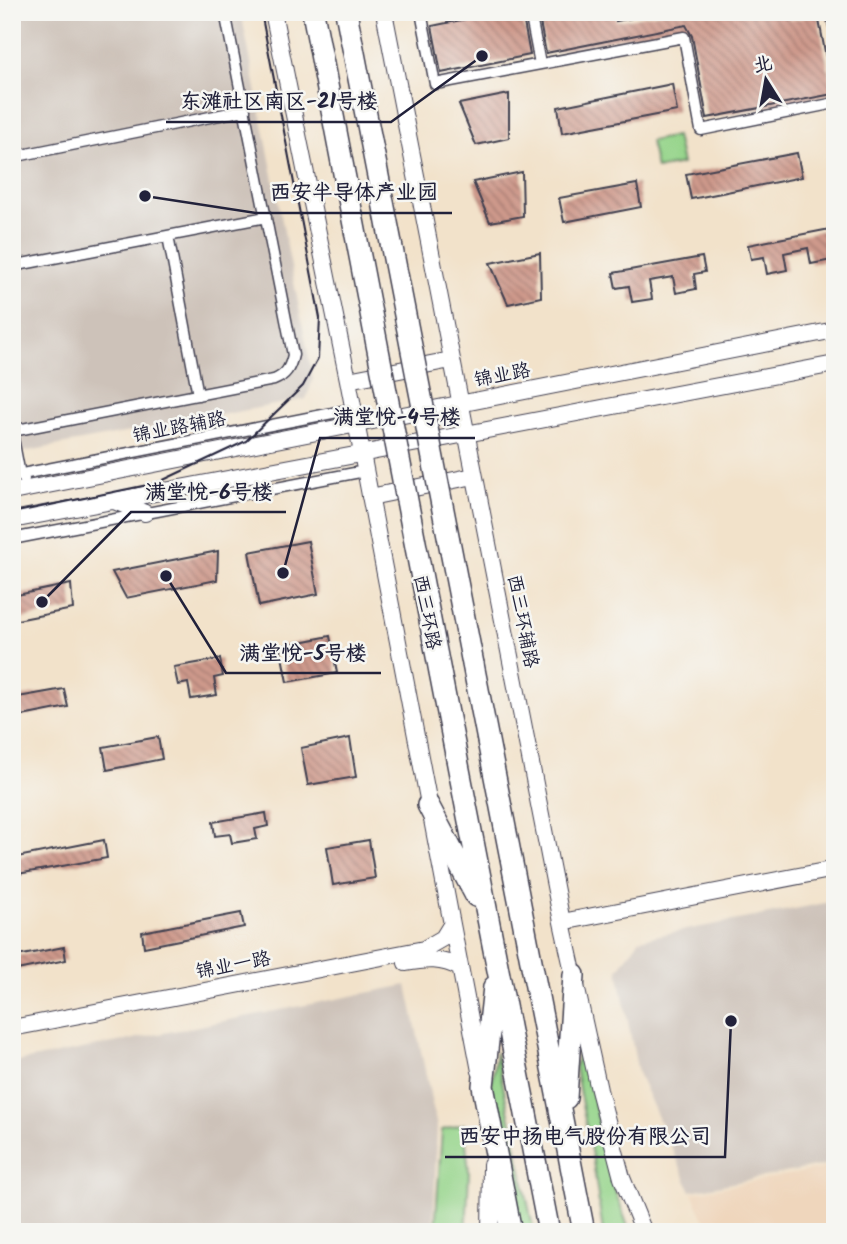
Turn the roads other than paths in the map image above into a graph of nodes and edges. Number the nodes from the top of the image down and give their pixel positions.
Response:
1 (225, 12) edge
2 (273, 12) edge
3 (313, 12) edge
4 (346, 12) edge
5 (384, 12) edge
6 (421, 12) edge
7 (530, 12) edge
8 (831, 12) edge
9 (835, 30) edge
10 (540, 64) junction
11 (835, 103) edge
12 (245, 110) junction
13 (12, 157) edge
14 (266, 217) junction
15 (168, 236) junction
16 (12, 266) edge
17 (835, 330) edge
18 (451, 360) junction
19 (835, 364) edge
20 (348, 380) junction
21 (198, 395) junction
22 (460, 404) junction
23 (355, 417) junction
24 (12, 432) edge
25 (466, 436) junction
26 (362, 453) junction
27 (365, 471) junction
28 (16, 475) edge
29 (474, 476) junction
30 (34, 488) junction
31 (12, 492) edge
32 (370, 497) junction
33 (114, 501) junction
34 (145, 513) junction
35 (12, 520) edge
36 (12, 538) edge
37 (428, 805) junction
38 (835, 869) edge
39 (835, 880) edge
40 (487, 916) junction
41 (451, 925) junction
42 (563, 927) junction
43 (496, 964) junction
44 (460, 968) junction
45 (574, 975) junction
46 (12, 1028) edge
47 (12, 1039) edge
48 (483, 1086) junction
49 (491, 1126) junction
50 (564, 1128) junction
51 (547, 1222) edge
52 (490, 1232) edge
53 (511, 1232) edge
54 (584, 1232) edge
55 (644, 1232) edge

1 - 12 street
2 - 20 main road
3 - 40 highway, 西三环路, bridge
4 - 50 highway, 西三环路, bridge
5 - 18 main road, 西三环辅路
6 - 10 street
7 - 10 street
8 - 9 street
10 - 11 street
12 - 13 street
12 - 14 street
14 - 15 street
14 - 21 street
15 - 16 street
15 - 21 street
17 - 22 main road, 锦业路
18 - 20 main road
18 - 22 main road, 西三环辅路
19 - 25 main road
20 - 23 main road
21 - 24 street
22 - 23 main road, 锦业路
22 - 25 main road, 西三环辅路
23 - 26 main road
23 - 28 street, 锦业路辅路
23 - 30 main road, 锦业路
24 - 28 street
25 - 26 main road
25 - 29 main road, 西三环辅路
26 - 27 main road
26 - 33 main road
27 - 32 main road
27 - 34 street
28 - 30 street
29 - 32 main road
29 - 42 main road, 西三环辅路
30 - 31 main road, 锦业路
32 - 37 main road
33 - 34 main road
33 - 35 main road
34 - 36 street
37 - 40 highway
37 - 41 main road
38 - 42 main road
39 - 42 main road
40 - 43 highway, 西三环路
41 - 44 main road
41 - 46 main road, 锦业一路
42 - 45 main road, 西三环辅路
43 - 48 highway
43 - 51 highway, 西三环路
44 - 47 main road, 锦业一路
44 - 48 main road
45 - 50 highway
45 - 55 main road, 西三环辅路
48 - 49 highway
49 - 52 main road
49 - 53 highway
50 - 54 highway, 西三环路

